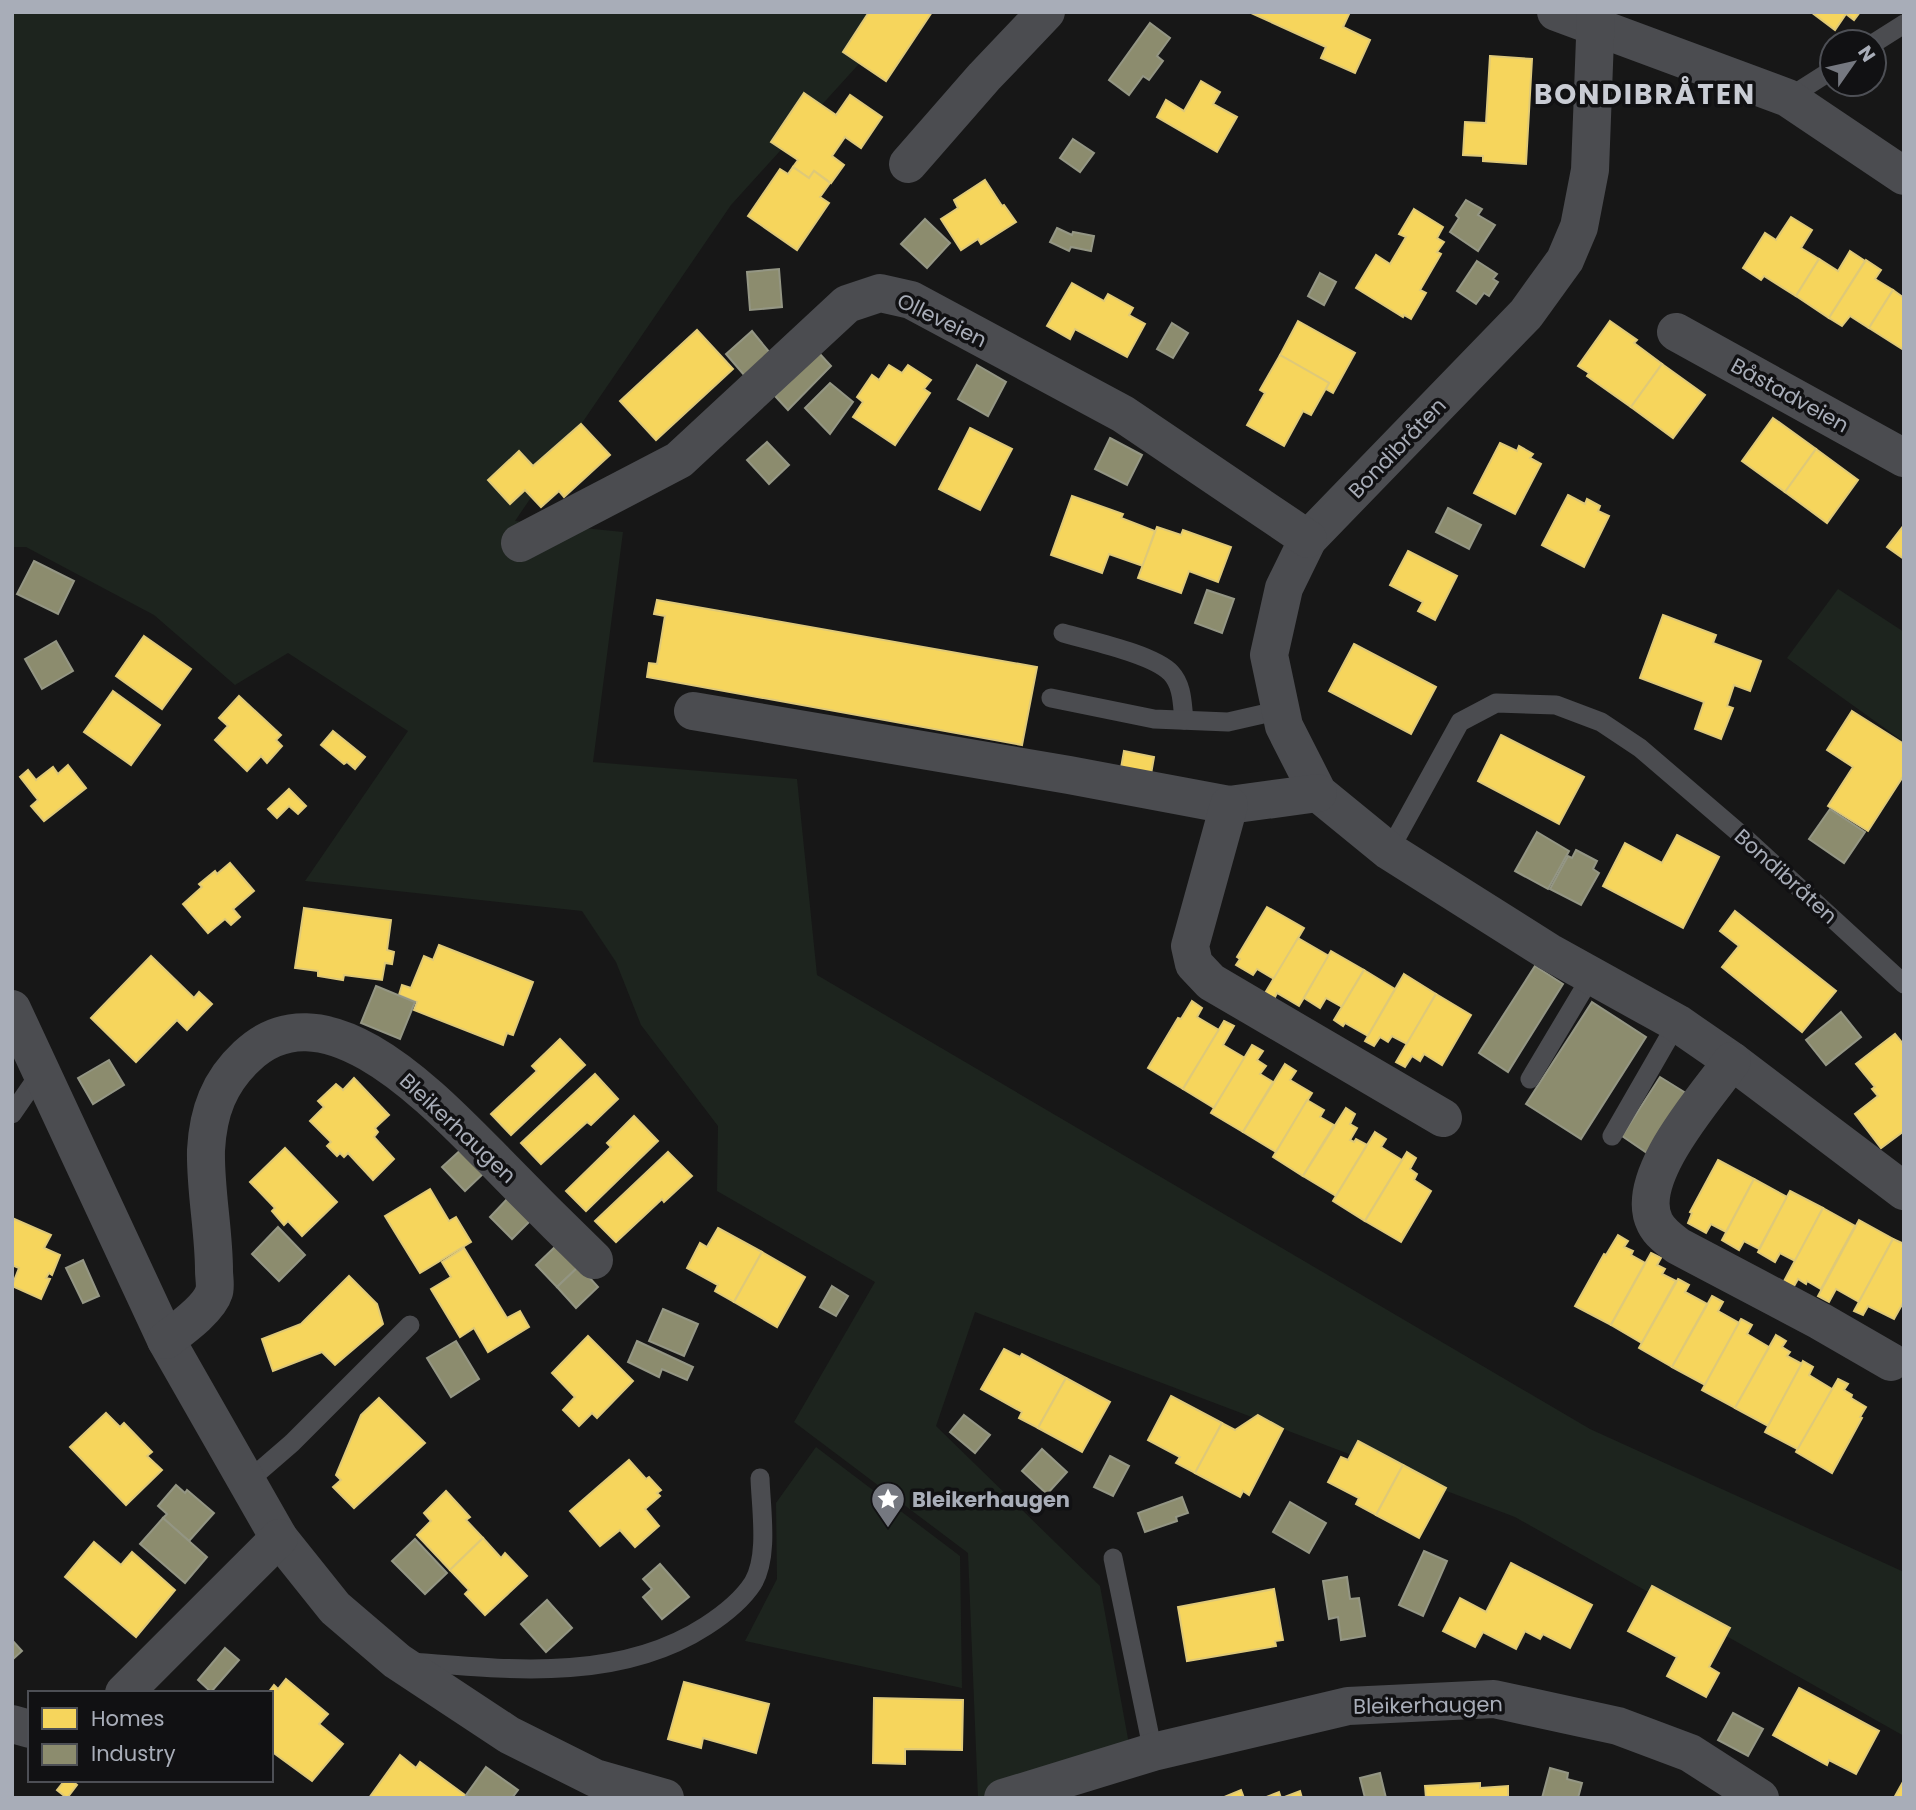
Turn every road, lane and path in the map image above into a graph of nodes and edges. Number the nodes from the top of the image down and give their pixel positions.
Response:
1 (1046, 12) edge
2 (1556, 12) edge
3 (1596, 20) edge
4 (1904, 24) edge
5 (1888, 34) edge
6 (1818, 79) edge
7 (1788, 98) junction
8 (908, 164) dead end
9 (1904, 176) edge
10 (1676, 332) dead end
11 (1904, 457) edge
12 (1308, 539) junction
13 (520, 543) dead end
14 (1063, 633) dead end
15 (1051, 698) dead end
16 (1281, 710) junction
17 (693, 711) dead end
18 (1184, 720) junction
19 (1318, 793) junction
20 (1229, 805) junction
21 (1388, 851) junction
22 (1592, 975) junction
23 (1904, 984) edge
24 (12, 1009) edge
25 (1677, 1023) junction
26 (1732, 1061) junction
27 (41, 1072) junction
28 (1530, 1079) dead end
29 (12, 1114) edge
30 (1443, 1118) dead end
31 (1612, 1136) dead end
32 (1904, 1191) edge
33 (594, 1260) dead end
34 (410, 1325) dead end
35 (166, 1340) junction
36 (1891, 1363) dead end
37 (760, 1478) dead end
38 (247, 1482) junction
39 (279, 1538) junction
40 (1113, 1558) dead end
41 (397, 1661) junction
42 (126, 1691) edge
43 (1153, 1752) junction
44 (587, 1788) edge
45 (665, 1798) edge
46 (1003, 1798) edge
47 (1760, 1798) edge

1 - 8 street
2 - 3 street
3 - 7 street
3 - 12 street, Bondibråten
4 - 5 lane
6 - 7 lane
7 - 9 street
10 - 11 street, Båstadveien
12 - 13 street, Olleveien
12 - 16 street, Bondibråten
14 - 18 lane
15 - 18 lane
16 - 18 lane
16 - 19 street, Bondibråten
17 - 20 street
19 - 20 street
19 - 21 street, Bondibråten
20 - 30 street
21 - 22 street, Bondibråten
21 - 23 lane, Bondibråten
22 - 25 street, Bondibråten
22 - 28 lane
24 - 27 street
25 - 26 street, Bondibråten
25 - 31 lane
26 - 32 street, Bondibråten
26 - 36 street
27 - 29 lane
27 - 35 street
33 - 35 street, Bleikerhaugen
34 - 38 lane
35 - 38 street
37 - 41 lane
38 - 39 street
39 - 41 street
39 - 42 street
40 - 43 lane
41 - 44 street
43 - 46 street, Bleikerhaugen
43 - 47 street, Bleikerhaugen
44 - 45 street

